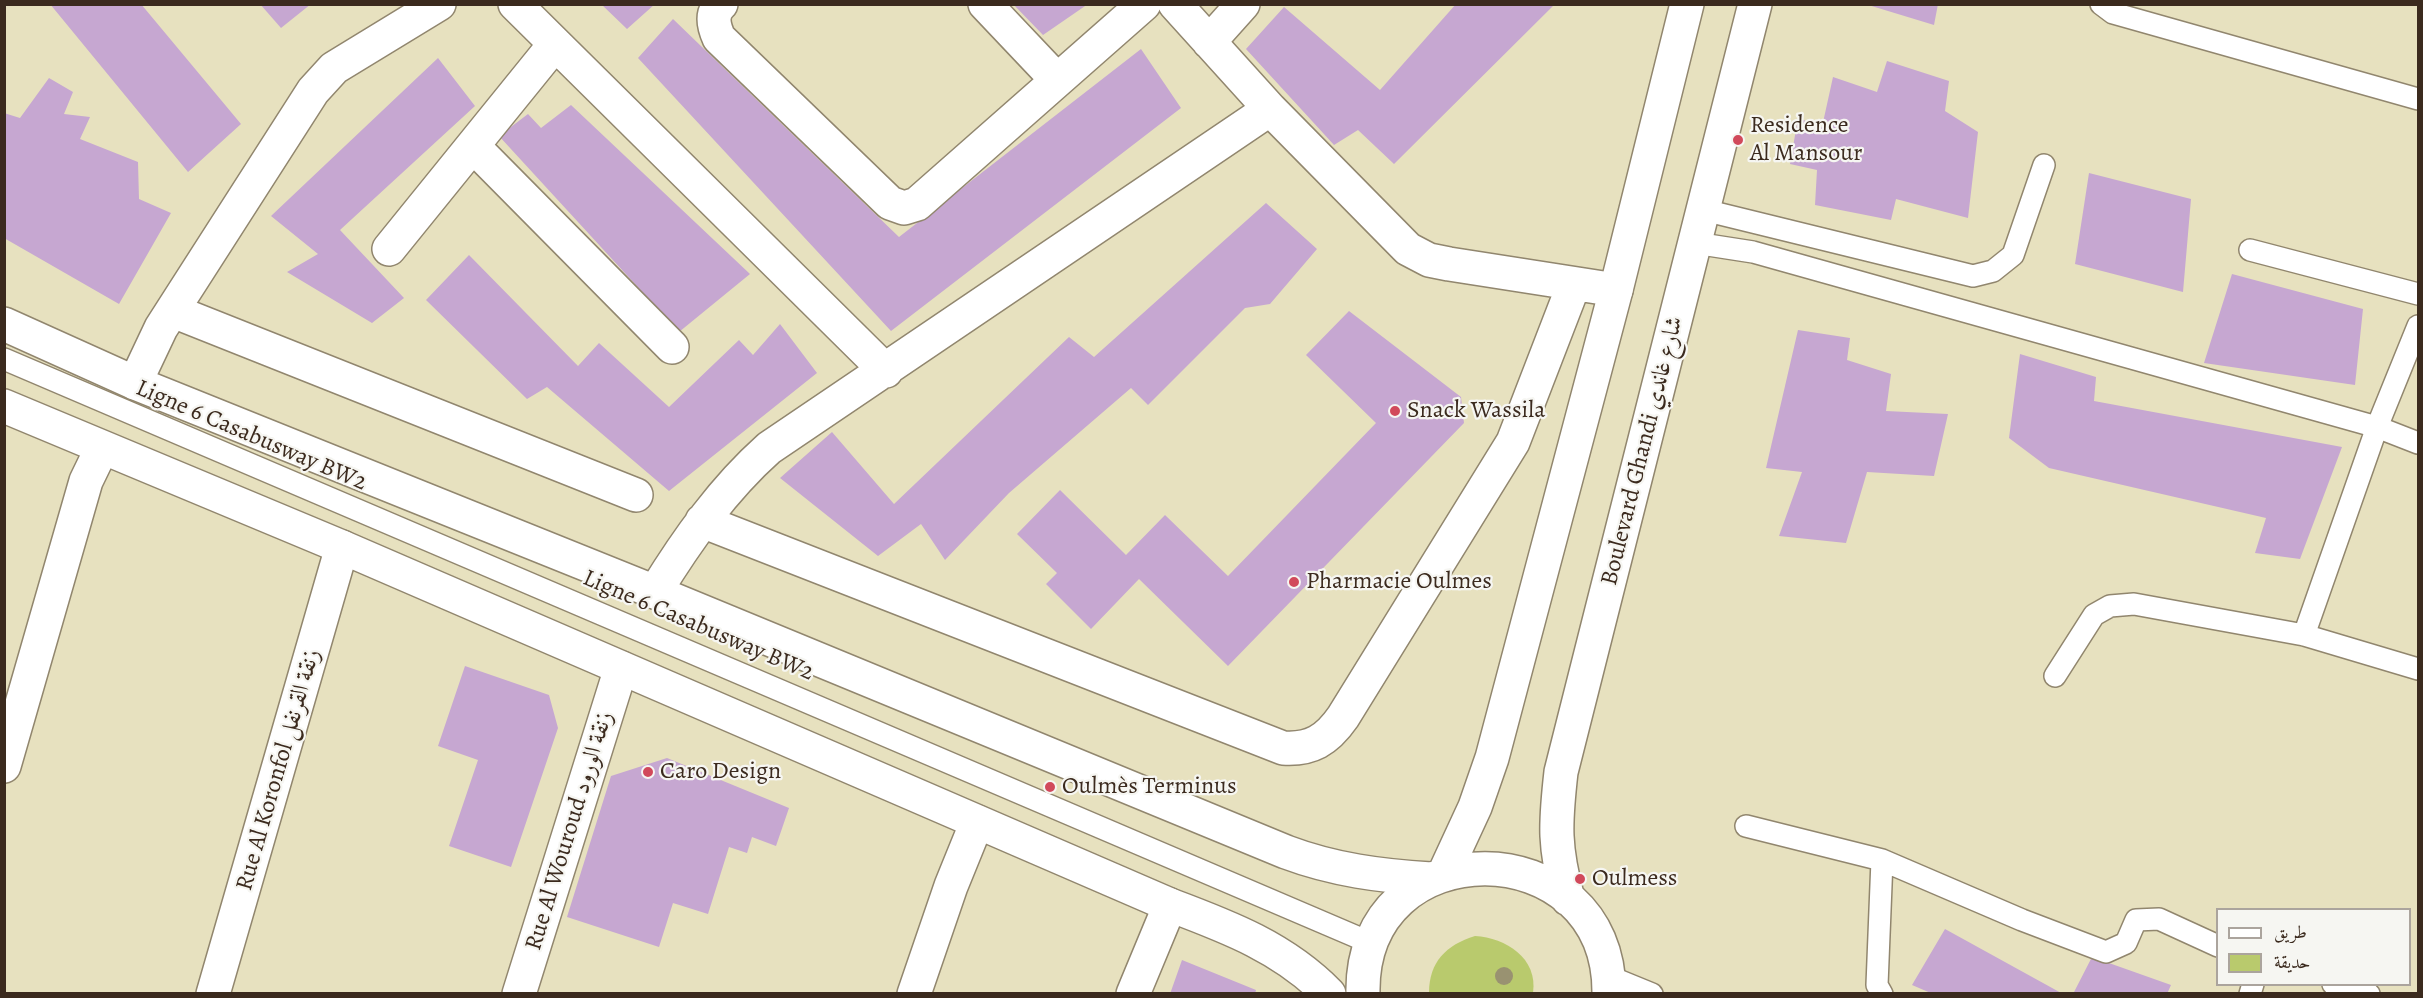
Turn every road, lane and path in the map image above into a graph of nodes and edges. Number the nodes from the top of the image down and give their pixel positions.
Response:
1 (439, 4) edge
2 (515, 4) edge
3 (721, 4) edge
4 (985, 4) edge
5 (1144, 4) edge
6 (1174, 4) edge
7 (1244, 4) edge
8 (1687, 4) edge
9 (1755, 4) edge
10 (2102, 4) edge
11 (1209, 42) junction
12 (555, 44) junction
13 (1057, 80) junction
14 (2418, 99) edge
15 (1270, 109) junction
16 (473, 146) junction
17 (2044, 165) dead end
18 (1704, 210) junction
19 (1695, 243) junction
20 (389, 249) dead end
21 (2250, 250) dead end
22 (1574, 284) junction
23 (1616, 290) junction
24 (2418, 294) edge
25 (173, 311) junction
26 (4, 324) edge
27 (2418, 326) edge
28 (672, 348) dead end
29 (4, 359) edge
30 (886, 371) junction
31 (135, 383) junction
32 (4, 406) edge
33 (2377, 427) junction
34 (2418, 443) edge
35 (102, 448) junction
36 (636, 495) dead end
37 (702, 521) junction
38 (342, 547) junction
39 (655, 592) junction
40 (2304, 635) junction
41 (621, 668) junction
42 (2418, 669) edge
43 (2055, 676) dead end
44 (4, 766) edge
45 (977, 822) junction
46 (1746, 826) dead end
47 (1882, 860) junction
48 (1437, 877) junction
49 (1568, 899) junction
50 (1170, 905) junction
51 (1371, 943) junction
52 (2216, 946) edge
53 (1609, 985) edge
54 (2341, 986) edge
55 (213, 993) edge
56 (519, 993) edge
57 (914, 993) edge
58 (1133, 993) edge
59 (1329, 993) edge
60 (1363, 993) edge
61 (1652, 993) edge
62 (1882, 993) edge
63 (2369, 993) edge

1 - 25 street
2 - 12 street
3 - 13 street
4 - 13 street
5 - 13 street
6 - 11 street
7 - 11 street
8 - 23 street
9 - 18 street, Boulevard Ghandi شارع غاندي
10 - 14 lane
11 - 15 street
12 - 16 street
12 - 30 street
15 - 22 street
15 - 30 street
16 - 20 street
16 - 28 street
17 - 18 lane
18 - 19 street, Boulevard Ghandi شارع غاندي
19 - 33 lane
19 - 49 street, Boulevard Ghandi شارع غاندي
21 - 24 lane
22 - 23 street
22 - 37 street
23 - 48 street
25 - 31 street
25 - 36 street
26 - 31 street
27 - 33 lane
29 - 51 lane, Ligne 6 Casabusway BW2
30 - 37 street
31 - 39 street
32 - 35 street
33 - 34 lane
33 - 40 lane
35 - 38 street
35 - 44 street
37 - 39 street
38 - 41 street
38 - 55 street, Rue Al Koronfol زنقة القرنفل
39 - 48 street
40 - 42 lane
40 - 43 lane
41 - 45 street
41 - 56 street, Rue Al Wouroud زنقة الورود
45 - 50 street
45 - 57 street
46 - 47 lane
47 - 52 lane
47 - 62 lane
48 - 49 street
48 - 51 street
49 - 53 street
50 - 58 street
50 - 59 street
51 - 60 street
53 - 61 lane
54 - 63 lane

